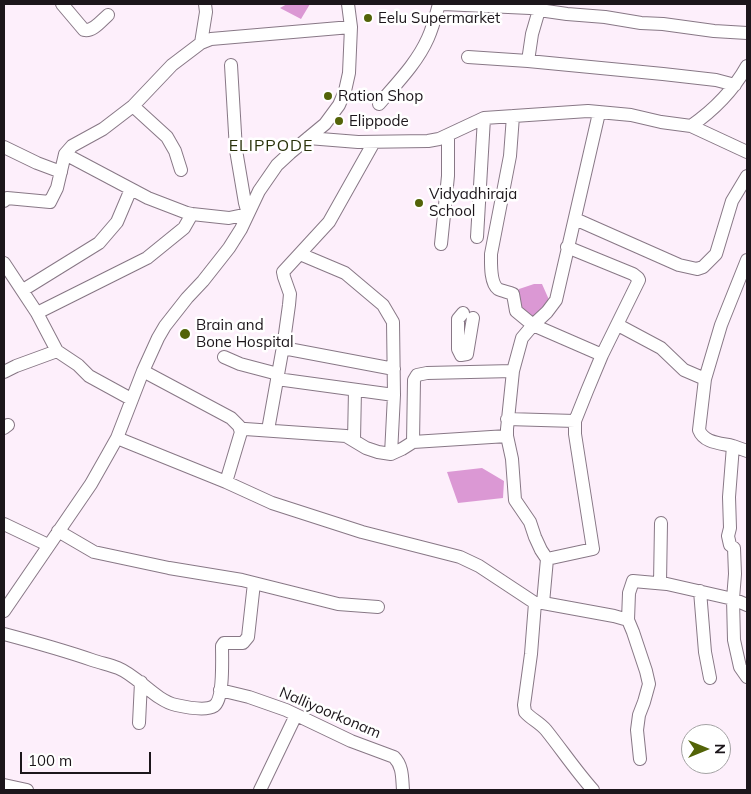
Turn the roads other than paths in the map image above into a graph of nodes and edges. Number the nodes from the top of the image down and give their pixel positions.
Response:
1 (62, 4) edge
2 (205, 4) edge
3 (348, 4) edge
4 (441, 4) edge
5 (463, 4) edge
6 (529, 7) edge
7 (108, 15) dead end
8 (351, 27) junction
9 (747, 33) edge
10 (201, 43) junction
11 (468, 57) dead end
12 (528, 61) junction
13 (231, 65) dead end
14 (747, 66) edge
15 (735, 85) junction
16 (379, 104) dead end
17 (133, 106) junction
18 (599, 112) junction
19 (513, 116) junction
20 (484, 118) junction
21 (325, 124) junction
22 (691, 126) junction
23 (448, 136) junction
24 (308, 138) junction
25 (331, 140) junction
26 (374, 142) junction
27 (4, 148) edge
28 (747, 152) edge
29 (65, 154) junction
30 (181, 170) dead end
31 (61, 172) junction
32 (747, 176) edge
33 (131, 189) junction
34 (4, 201) edge
35 (192, 214) junction
36 (248, 214) junction
37 (575, 219) junction
38 (477, 237) dead end
39 (441, 244) dead end
40 (567, 247) junction
41 (300, 254) junction
42 (747, 260) edge
43 (4, 263) edge
44 (23, 290) junction
45 (37, 313) junction
46 (533, 325) junction
47 (618, 325) junction
48 (283, 348) junction
49 (58, 351) junction
50 (602, 355) junction
51 (224, 357) dead end
52 (394, 369) junction
53 (143, 371) junction
54 (513, 371) junction
55 (4, 372) edge
56 (278, 376) junction
57 (705, 379) junction
58 (354, 390) junction
59 (394, 395) junction
60 (131, 399) junction
61 (508, 419) junction
62 (576, 421) junction
63 (268, 430) junction
64 (241, 432) junction
65 (507, 436) junction
66 (117, 438) junction
67 (354, 440) junction
68 (413, 442) junction
69 (733, 446) junction
70 (747, 451) edge
71 (391, 454) junction
72 (226, 482) junction
73 (661, 523) dead end
74 (4, 524) edge
75 (58, 531) junction
76 (48, 545) junction
77 (547, 560) junction
78 (254, 583) junction
79 (660, 583) junction
80 (700, 591) junction
81 (734, 599) junction
82 (539, 603) junction
83 (747, 605) edge
84 (378, 607) dead end
85 (4, 611) edge
86 (628, 620) junction
87 (4, 634) edge
88 (747, 677) edge
89 (710, 678) dead end
90 (141, 682) junction
91 (220, 690) junction
92 (296, 715) junction
93 (139, 723) dead end
94 (640, 759) dead end
95 (4, 785) edge
96 (27, 790) edge
97 (260, 790) edge
98 (403, 790) edge
99 (593, 790) edge

1 - 7 street
2 - 10 street
3 - 8 street
4 - 5 street
4 - 16 street
5 - 6 street
6 - 9 street
6 - 12 street
8 - 10 street
8 - 21 street
10 - 17 street
11 - 12 street
12 - 15 street
13 - 36 street
14 - 15 street
15 - 22 street
17 - 29 street
17 - 30 street
18 - 19 street
18 - 22 street
18 - 37 street
19 - 20 street
19 - 46 street
20 - 23 street
20 - 38 street
21 - 24 street
21 - 25 street
22 - 28 street
23 - 26 street
23 - 39 street
24 - 25 street
24 - 36 street
25 - 26 street
26 - 41 street
27 - 31 street
29 - 31 street
29 - 33 street
31 - 34 street
32 - 37 street
33 - 35 street
33 - 44 street
35 - 36 street
35 - 45 street
36 - 53 street
37 - 40 street
40 - 46 street
40 - 47 street
41 - 48 street
41 - 52 street
42 - 57 street
43 - 44 street
44 - 45 street
45 - 49 street
46 - 50 street
46 - 54 street
47 - 50 street
47 - 57 street
48 - 52 street
48 - 56 street
49 - 55 street
49 - 60 street
50 - 62 street
51 - 56 street
52 - 59 street
53 - 60 street
53 - 64 street
54 - 61 street
54 - 68 street
56 - 58 street
56 - 63 street
57 - 69 street
58 - 59 street
58 - 67 street
59 - 71 street
60 - 66 street
61 - 62 street
61 - 65 street
62 - 77 street
63 - 64 street
63 - 67 street
64 - 72 street
65 - 68 street
65 - 77 street
66 - 72 street
66 - 75 street
67 - 71 street
68 - 71 street
69 - 70 street
69 - 81 street
72 - 82 street
73 - 79 street
74 - 76 street
75 - 76 street
75 - 78 street
76 - 85 street
77 - 82 street
78 - 84 street
78 - 91 street
79 - 80 street
79 - 86 street
80 - 81 street
80 - 89 street
81 - 83 street
81 - 88 street
82 - 86 street
82 - 99 street
86 - 94 street
87 - 90 street
90 - 91 street
90 - 93 street
91 - 92 street, Nalliyoorkonam
92 - 97 street
92 - 98 street, Nalliyoorkonam
95 - 96 street

